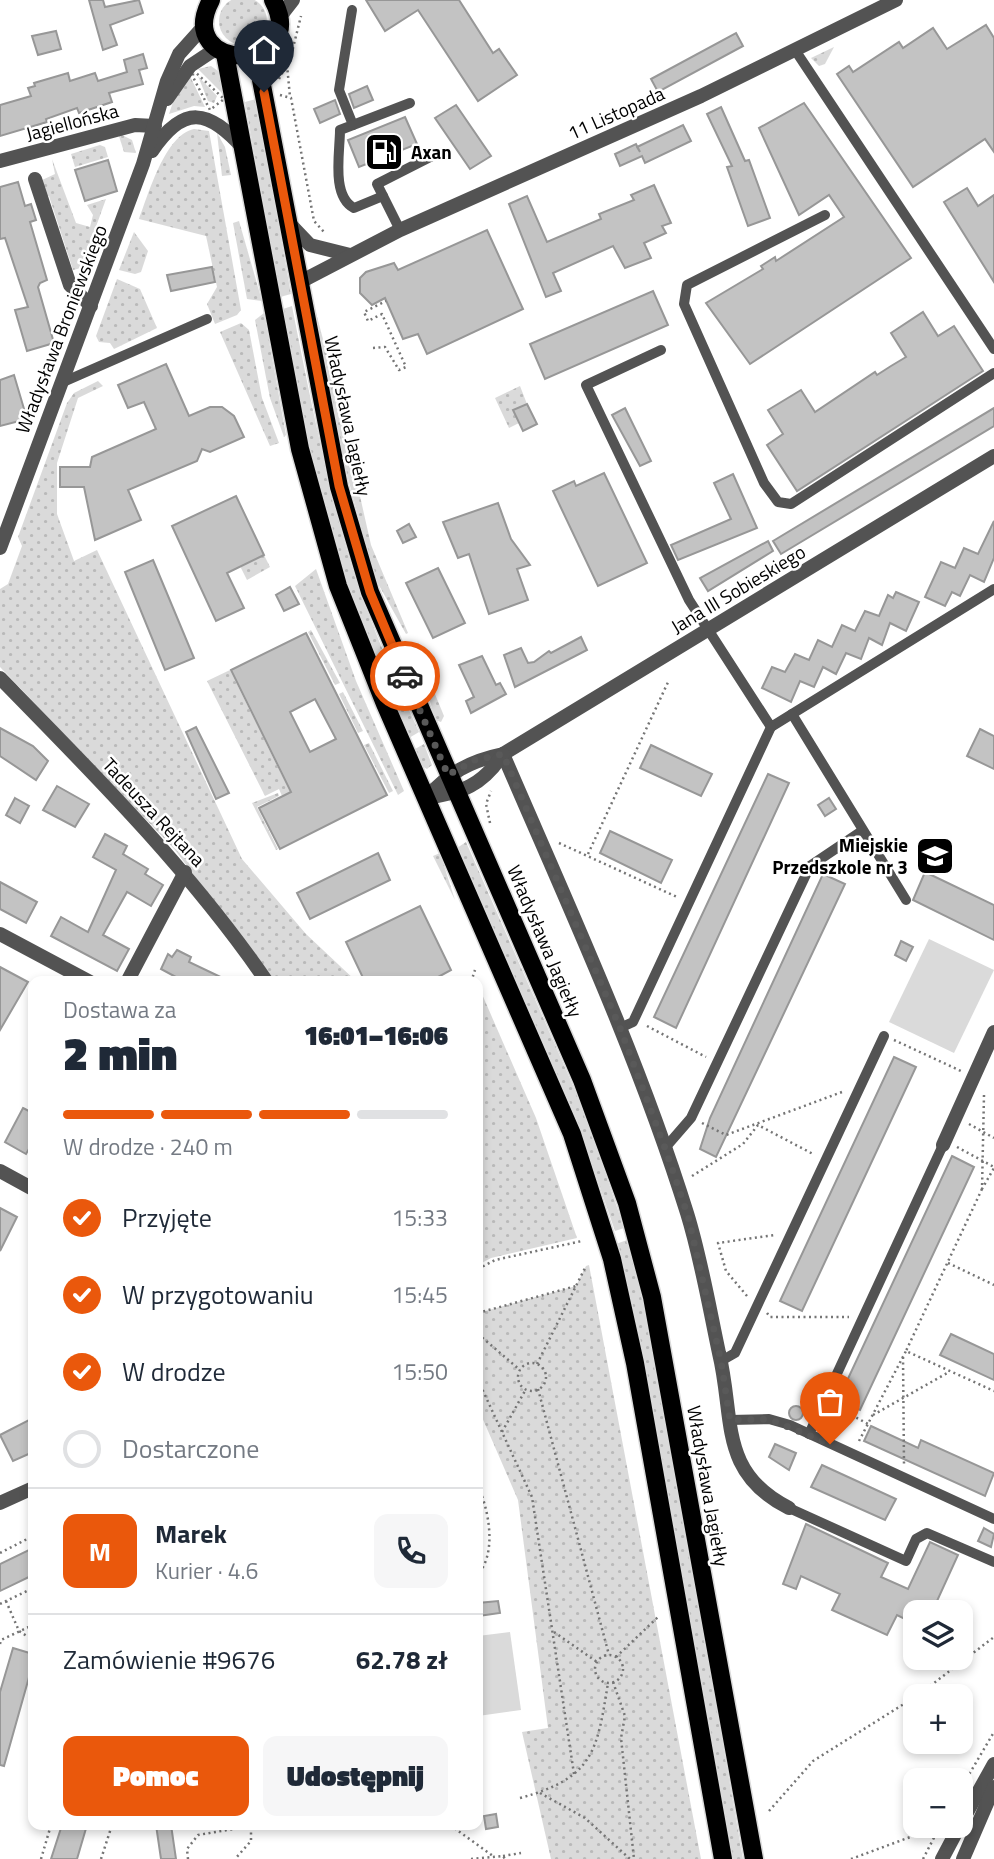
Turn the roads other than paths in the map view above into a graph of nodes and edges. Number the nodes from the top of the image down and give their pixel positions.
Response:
1 (211, 0) edge
2 (273, 0) edge
3 (293, 0) edge
4 (896, 0) edge
5 (352, 10) dead end
6 (279, 18) junction
7 (205, 25) junction
8 (795, 50) junction
9 (221, 51) junction
10 (262, 52) junction
11 (410, 103) dead end
12 (157, 119) junction
13 (353, 125) junction
14 (244, 149) junction
15 (438, 153) dead end
16 (0, 161) edge
17 (143, 164) junction
18 (35, 179) dead end
19 (383, 196) junction
20 (825, 215) dead end
21 (289, 222) junction
22 (400, 230) junction
23 (350, 256) junction
24 (300, 282) junction
25 (91, 306) junction
26 (207, 319) dead end
27 (994, 349) edge
28 (662, 350) dead end
29 (994, 373) edge
30 (61, 383) junction
31 (994, 456) edge
32 (0, 548) edge
33 (994, 589) edge
34 (710, 628) junction
35 (0, 678) edge
36 (792, 714) junction
37 (771, 727) junction
38 (503, 754) junction
39 (448, 775) junction
40 (456, 793) junction
41 (426, 798) junction
42 (862, 831) junction
43 (185, 872) junction
44 (906, 900) dead end
45 (0, 934) edge
46 (79, 976) edge
47 (130, 976) edge
48 (263, 976) edge
49 (620, 1028) junction
50 (994, 1032) edge
51 (884, 1036) road end
52 (947, 1144) joint
53 (665, 1148) junction
54 (0, 1171) edge
55 (28, 1186) edge
56 (721, 1361) junction
57 (730, 1420) junction
58 (809, 1434) junction
59 (28, 1490) edge
60 (0, 1503) edge
61 (789, 1508) joint
62 (994, 1519) edge
63 (994, 1562) edge
64 (994, 1764) edge
65 (994, 1787) edge
66 (973, 1801) edge
67 (953, 1838) edge
68 (723, 1859) edge
69 (754, 1859) edge
70 (942, 1859) edge
71 (963, 1859) edge

1 - 7 main road
2 - 6 main road
3 - 6 street
4 - 8 street, 11 Listopada
5 - 13 lane
6 - 10 main road
7 - 9 main road
7 - 12 street, Władysława Broniewskiego
8 - 22 street, 11 Listopada
8 - 27 lane
9 - 10 main road
9 - 12 street, Władysława Broniewskiego
9 - 14 main road
10 - 21 main road, Władysława Jagiełły
11 - 13 lane
12 - 16 street, Jagiellońska
12 - 17 street, Władysława Broniewskiego
13 - 19 lane
14 - 17 street, Władysława Broniewskiego
14 - 41 main road
15 - 19 lane
17 - 25 street, Władysława Broniewskiego
18 - 25 street
19 - 22 lane
20 - 29 lane
21 - 23 street
21 - 24 main road, Władysława Jagiełły
22 - 23 street, 11 Listopada
23 - 24 street, 11 Listopada
24 - 39 main road, Władysława Jagiełły
25 - 30 street, Władysława Broniewskiego
26 - 30 lane
28 - 34 lane
30 - 32 street, Władysława Broniewskiego
31 - 34 street, Jana III Sobieskiego
33 - 36 lane
34 - 37 lane
34 - 38 street, Jana III Sobieskiego
35 - 43 street, Tadeusza Rejtana
36 - 37 lane
36 - 42 lane
37 - 49 lane
38 - 39 street, Jana III Sobieskiego
38 - 40 street, Jana III Sobieskiego
38 - 49 street
39 - 40 main road, Władysława Jagiełły
39 - 41 street, Jana III Sobieskiego
40 - 41 street, Jana III Sobieskiego
40 - 69 main road, Władysława Jagiełły
41 - 68 main road
42 - 44 lane
42 - 53 lane
43 - 47 street
43 - 48 street, Tadeusza Rejtana
45 - 46 street
49 - 53 street
50 - 52 street
51 - 56 lane
52 - 58 lane
53 - 56 street
54 - 55 street
56 - 57 street
57 - 58 lane
57 - 61 street
58 - 62 lane
59 - 60 street
61 - 63 lane
64 - 66 street
65 - 71 street
67 - 70 street

